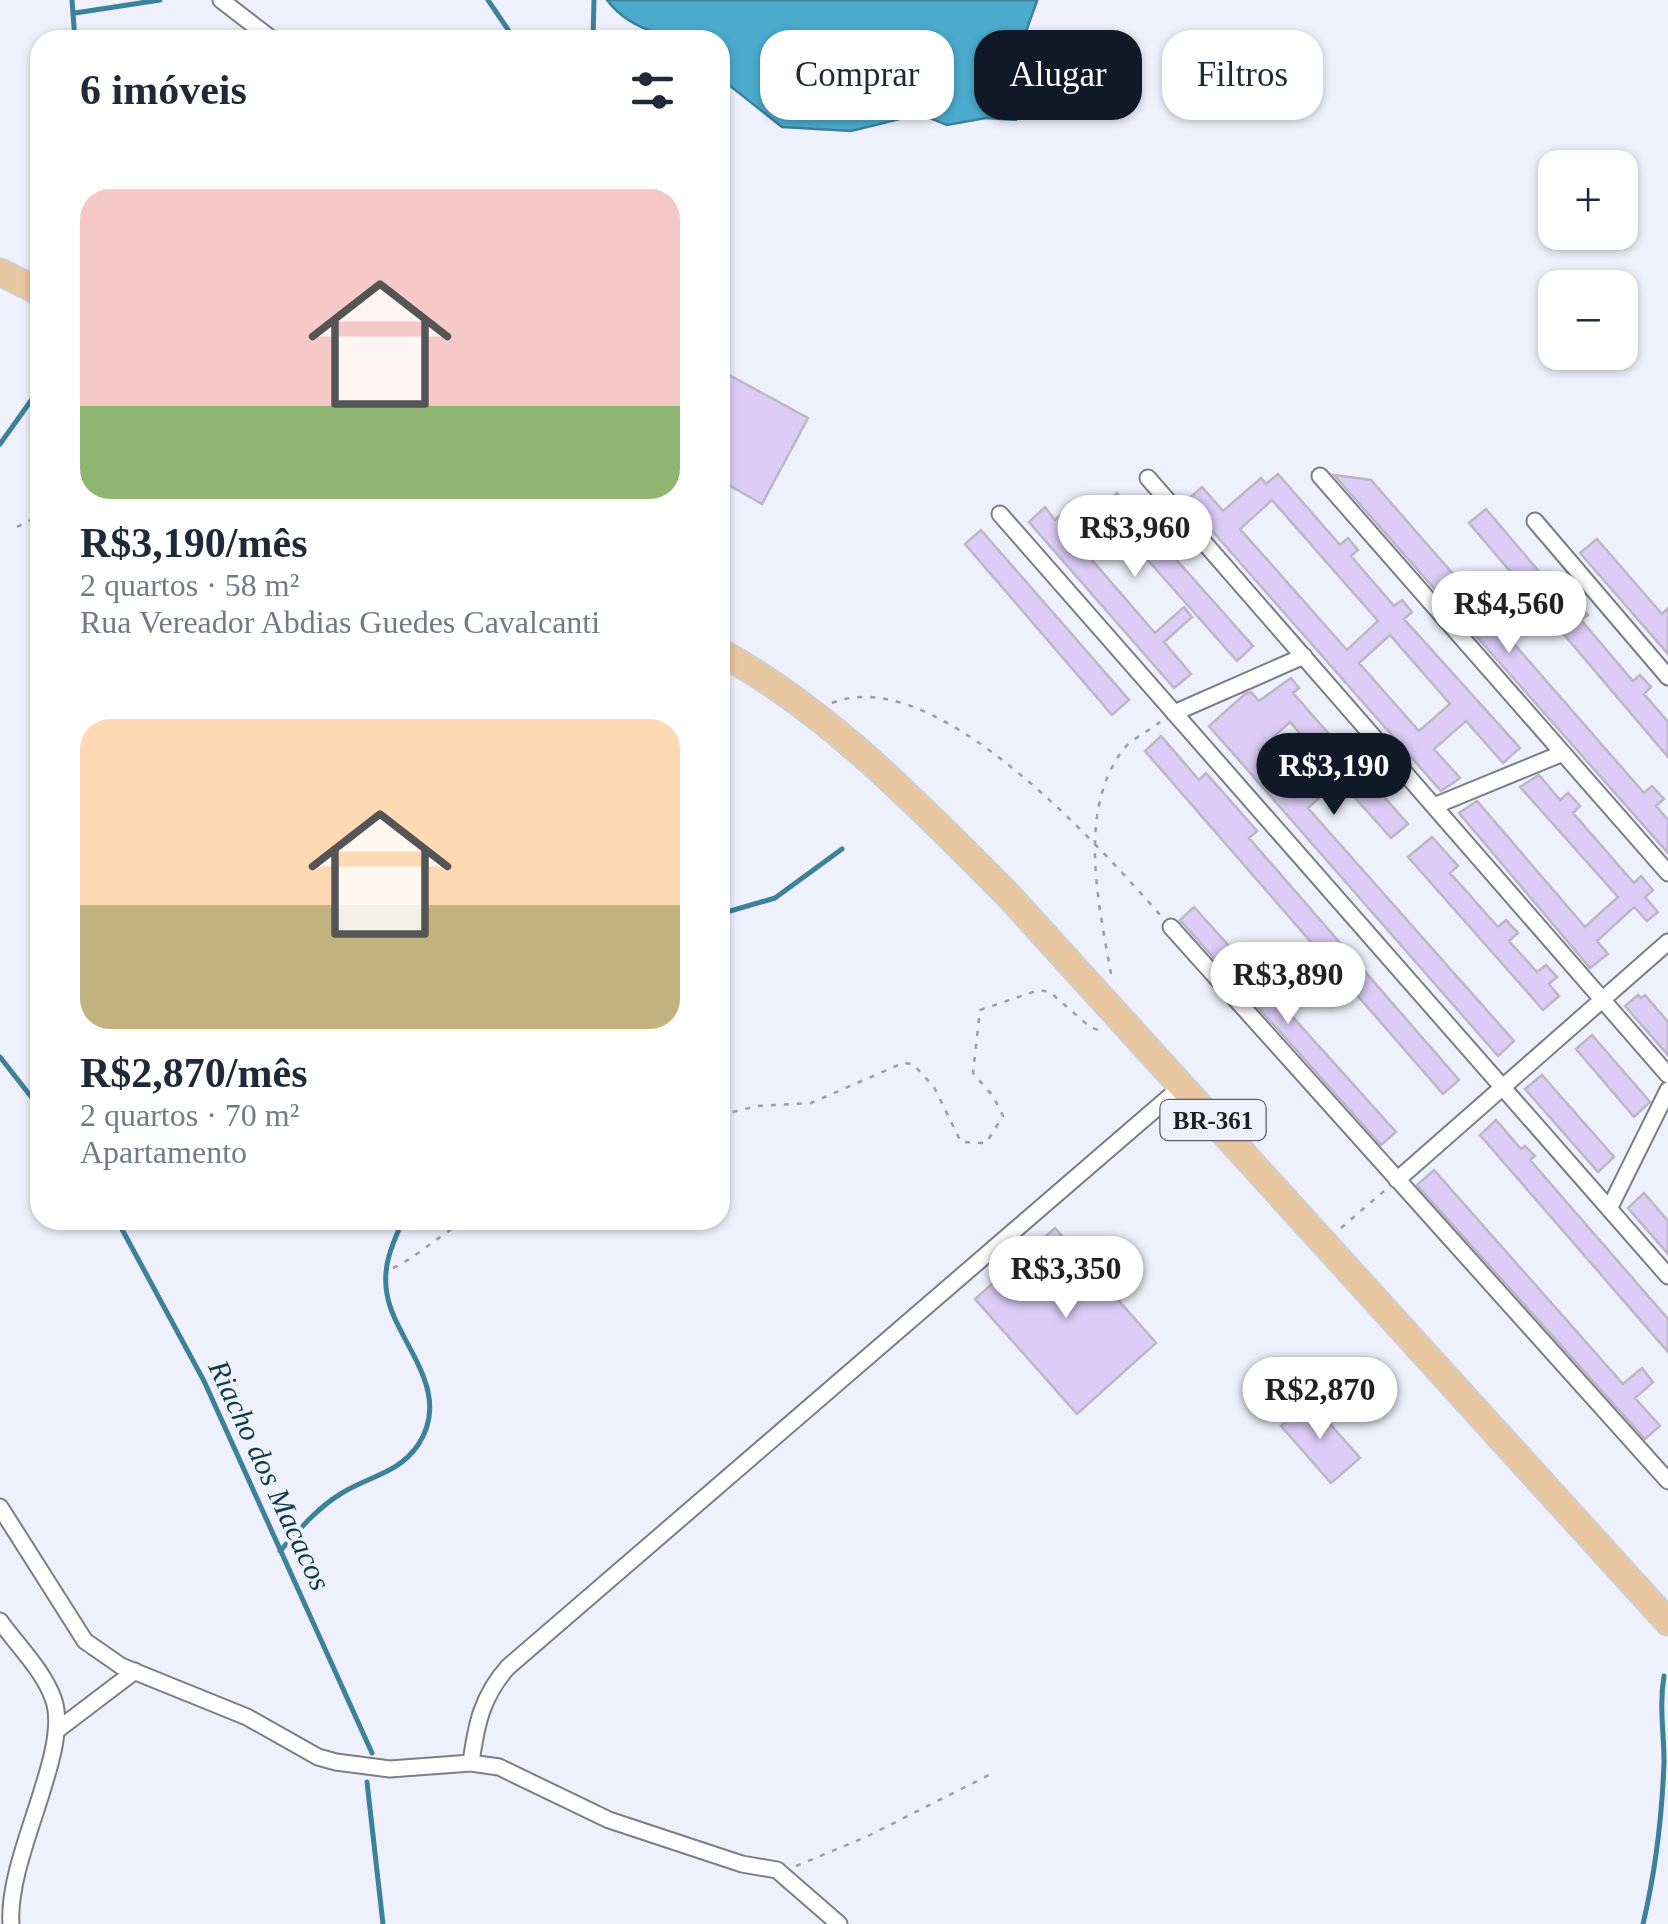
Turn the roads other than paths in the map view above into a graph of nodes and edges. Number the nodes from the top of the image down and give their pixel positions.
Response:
1 (221, 0) edge
2 (260, 30) edge
3 (0, 272) edge
4 (30, 287) edge
5 (1320, 476) dead end
6 (1148, 478) dead end
7 (1000, 514) dead end
8 (1535, 521) dead end
9 (1304, 656) junction
10 (730, 659) edge
11 (1668, 676) edge
12 (1174, 713) junction
13 (1563, 753) junction
14 (1434, 806) junction
15 (1668, 873) edge
16 (1171, 927) road end
17 (1668, 942) edge
18 (1604, 1000) junction
19 (1668, 1075) edge
20 (1182, 1086) junction
21 (1502, 1088) junction
22 (1668, 1090) edge
23 (1397, 1180) junction
24 (1609, 1209) junction
25 (1668, 1276) edge
26 (1668, 1482) edge
27 (0, 1508) edge
28 (0, 1524) edge
29 (19, 1534) junction
30 (0, 1621) edge
31 (1668, 1622) edge
32 (135, 1671) junction
33 (56, 1732) junction
34 (471, 1762) junction
35 (11, 1924) edge
36 (839, 1924) edge

1 - 2 street
3 - 4 main road
5 - 13 street
6 - 9 street
7 - 12 street
8 - 11 street
9 - 12 street
9 - 14 street
10 - 20 main road, BR-361
12 - 21 street
13 - 14 street
13 - 15 street
14 - 18 street
16 - 23 street
17 - 18 street
18 - 19 street
18 - 21 street
20 - 31 main road, BR-361
20 - 34 street
21 - 23 street
21 - 24 street
22 - 24 street
23 - 26 street
24 - 25 street
27 - 29 street
28 - 29 street
29 - 32 street
30 - 33 street
32 - 33 street
32 - 34 street
33 - 35 street
34 - 36 street

